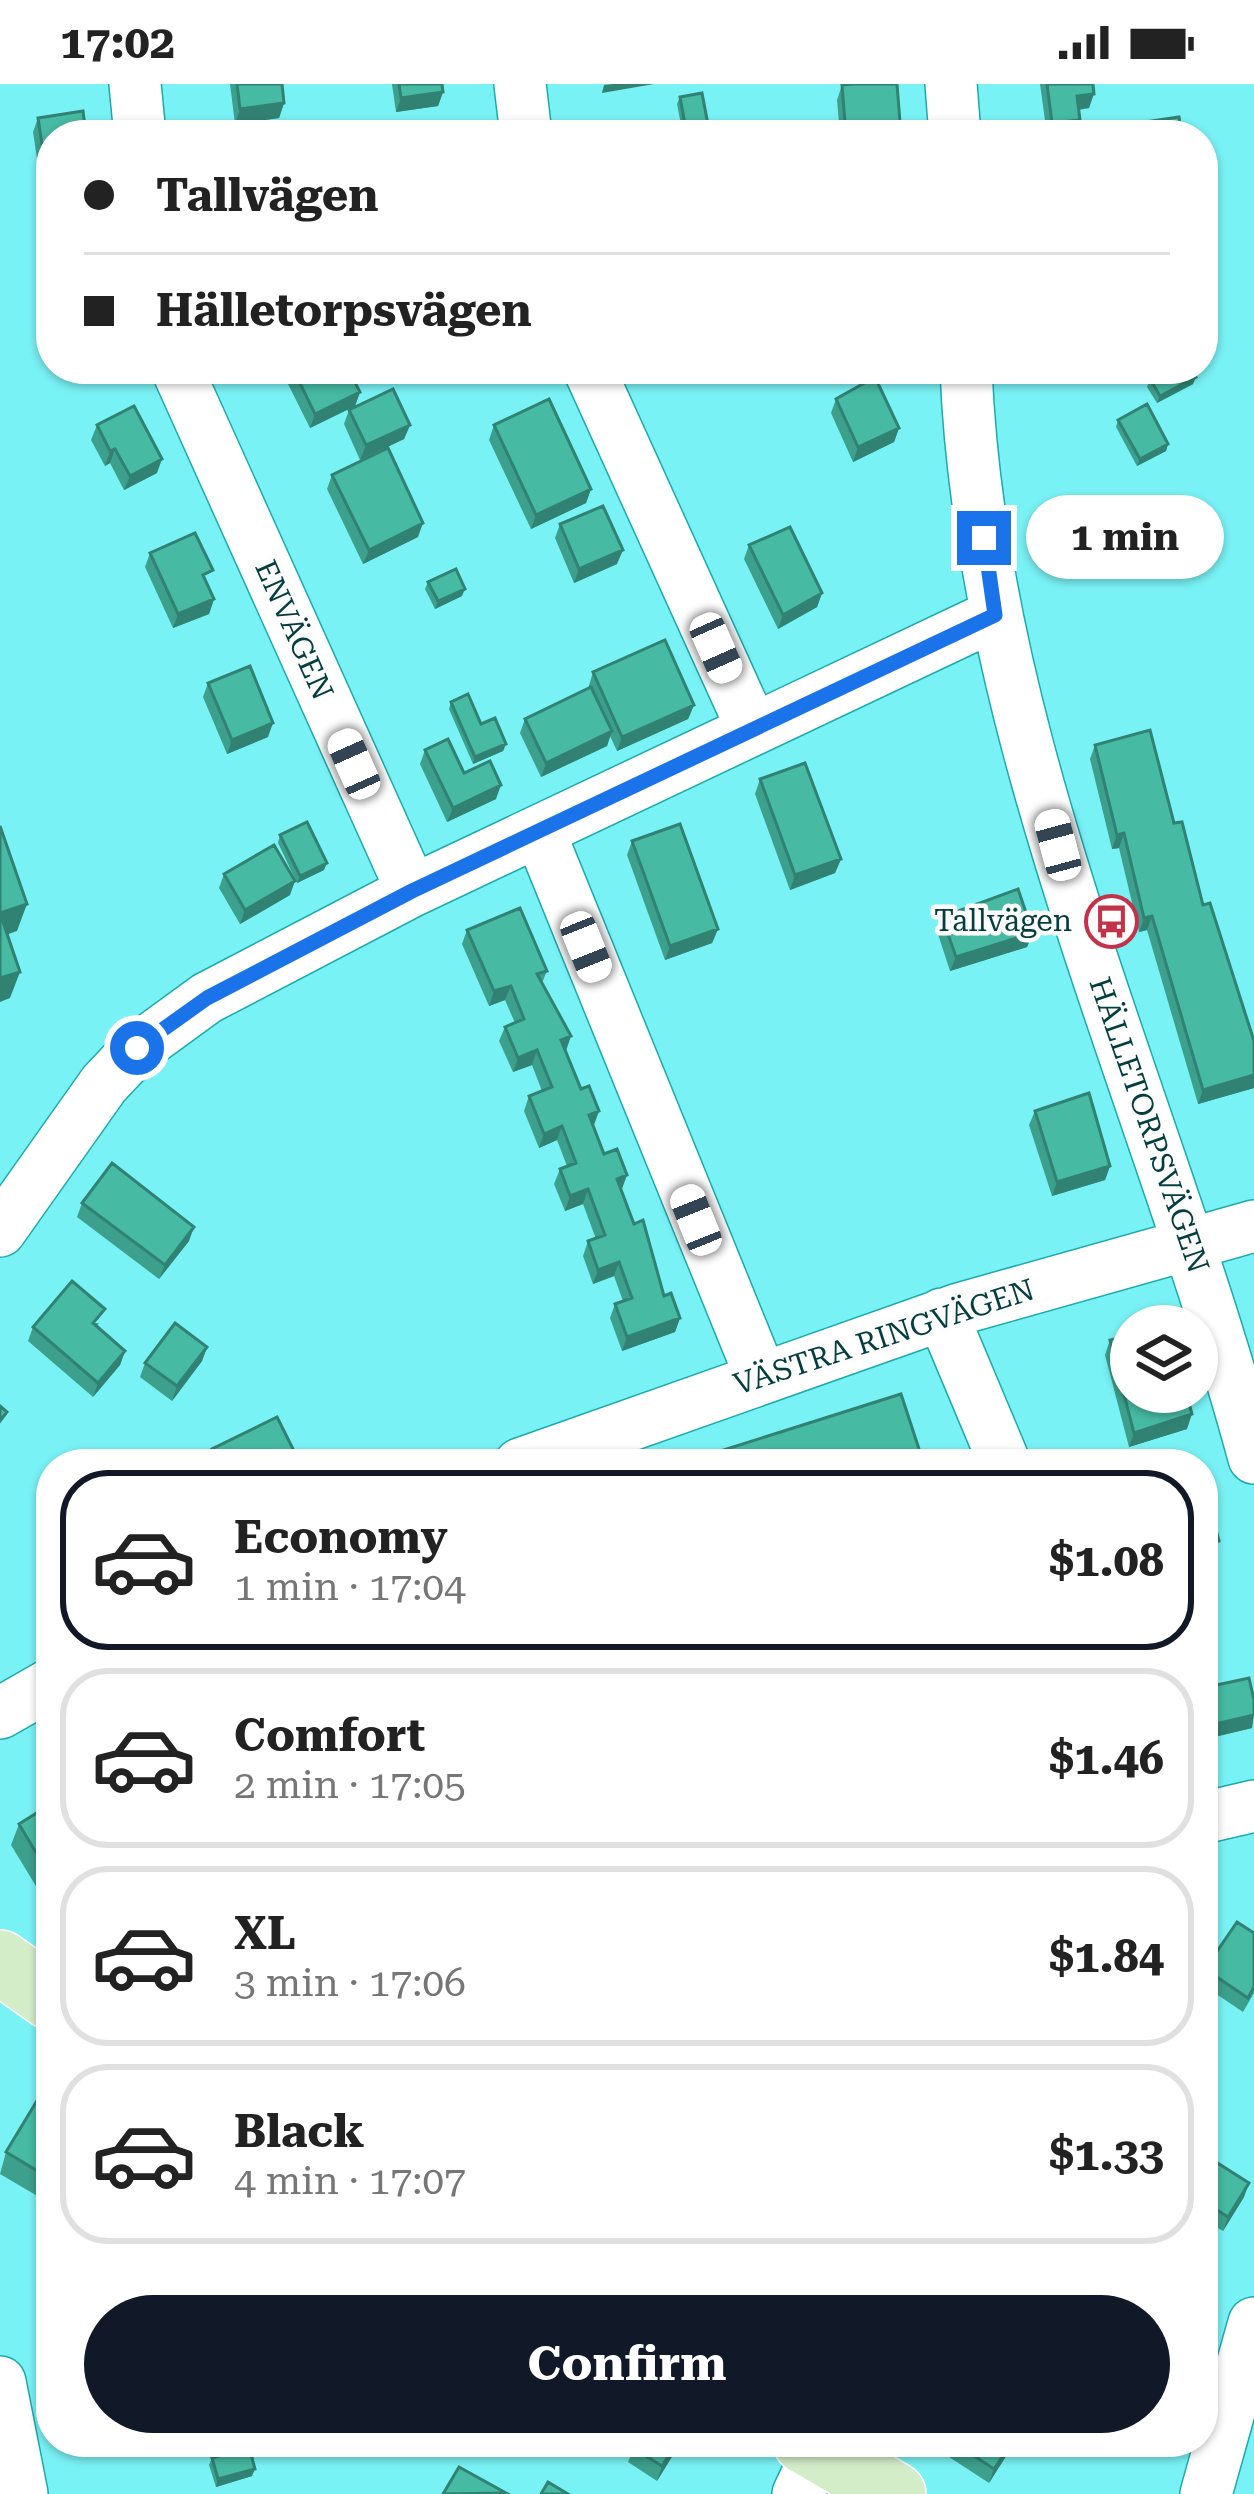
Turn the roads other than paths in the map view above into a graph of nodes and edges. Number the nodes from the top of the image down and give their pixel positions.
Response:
1 (135, 84) edge
2 (520, 84) edge
3 (951, 84) edge
4 (139, 120) edge
5 (524, 120) edge
6 (954, 120) edge
7 (184, 384) edge
8 (596, 384) edge
9 (968, 384) edge
10 (995, 615) junction
11 (752, 728) junction
12 (539, 831) junction
13 (412, 891) junction
14 (1254, 1226) edge
15 (0, 1231) edge
16 (1187, 1244) junction
17 (942, 1314) junction
18 (761, 1377) junction
19 (562, 1449) edge
20 (999, 1449) edge
21 (1254, 1458) edge
22 (36, 1693) edge
23 (0, 1713) edge
24 (1254, 1806) edge
25 (1218, 1814) edge
26 (1254, 2324) edge
27 (0, 2382) edge
28 (1218, 2449) edge
29 (1216, 2457) edge
30 (807, 2462) edge
31 (22, 2494) edge
32 (894, 2494) edge
33 (1205, 2494) edge

1 - 4 street
2 - 5 street
3 - 6 street
7 - 13 street, ENVÄGEN
8 - 11 street
9 - 10 street, HÄLLETORPSVÄGEN
10 - 11 street
10 - 16 street, HÄLLETORPSVÄGEN
11 - 12 street
12 - 13 street
12 - 18 street
13 - 15 street
14 - 16 street, VÄSTRA RINGVÄGEN
16 - 17 street, VÄSTRA RINGVÄGEN
16 - 21 street, HÄLLETORPSVÄGEN
17 - 18 street, VÄSTRA RINGVÄGEN
17 - 20 street
18 - 19 street, VÄSTRA RINGVÄGEN
22 - 23 street
24 - 25 street
26 - 28 street
27 - 31 street
29 - 33 street
30 - 32 main road

